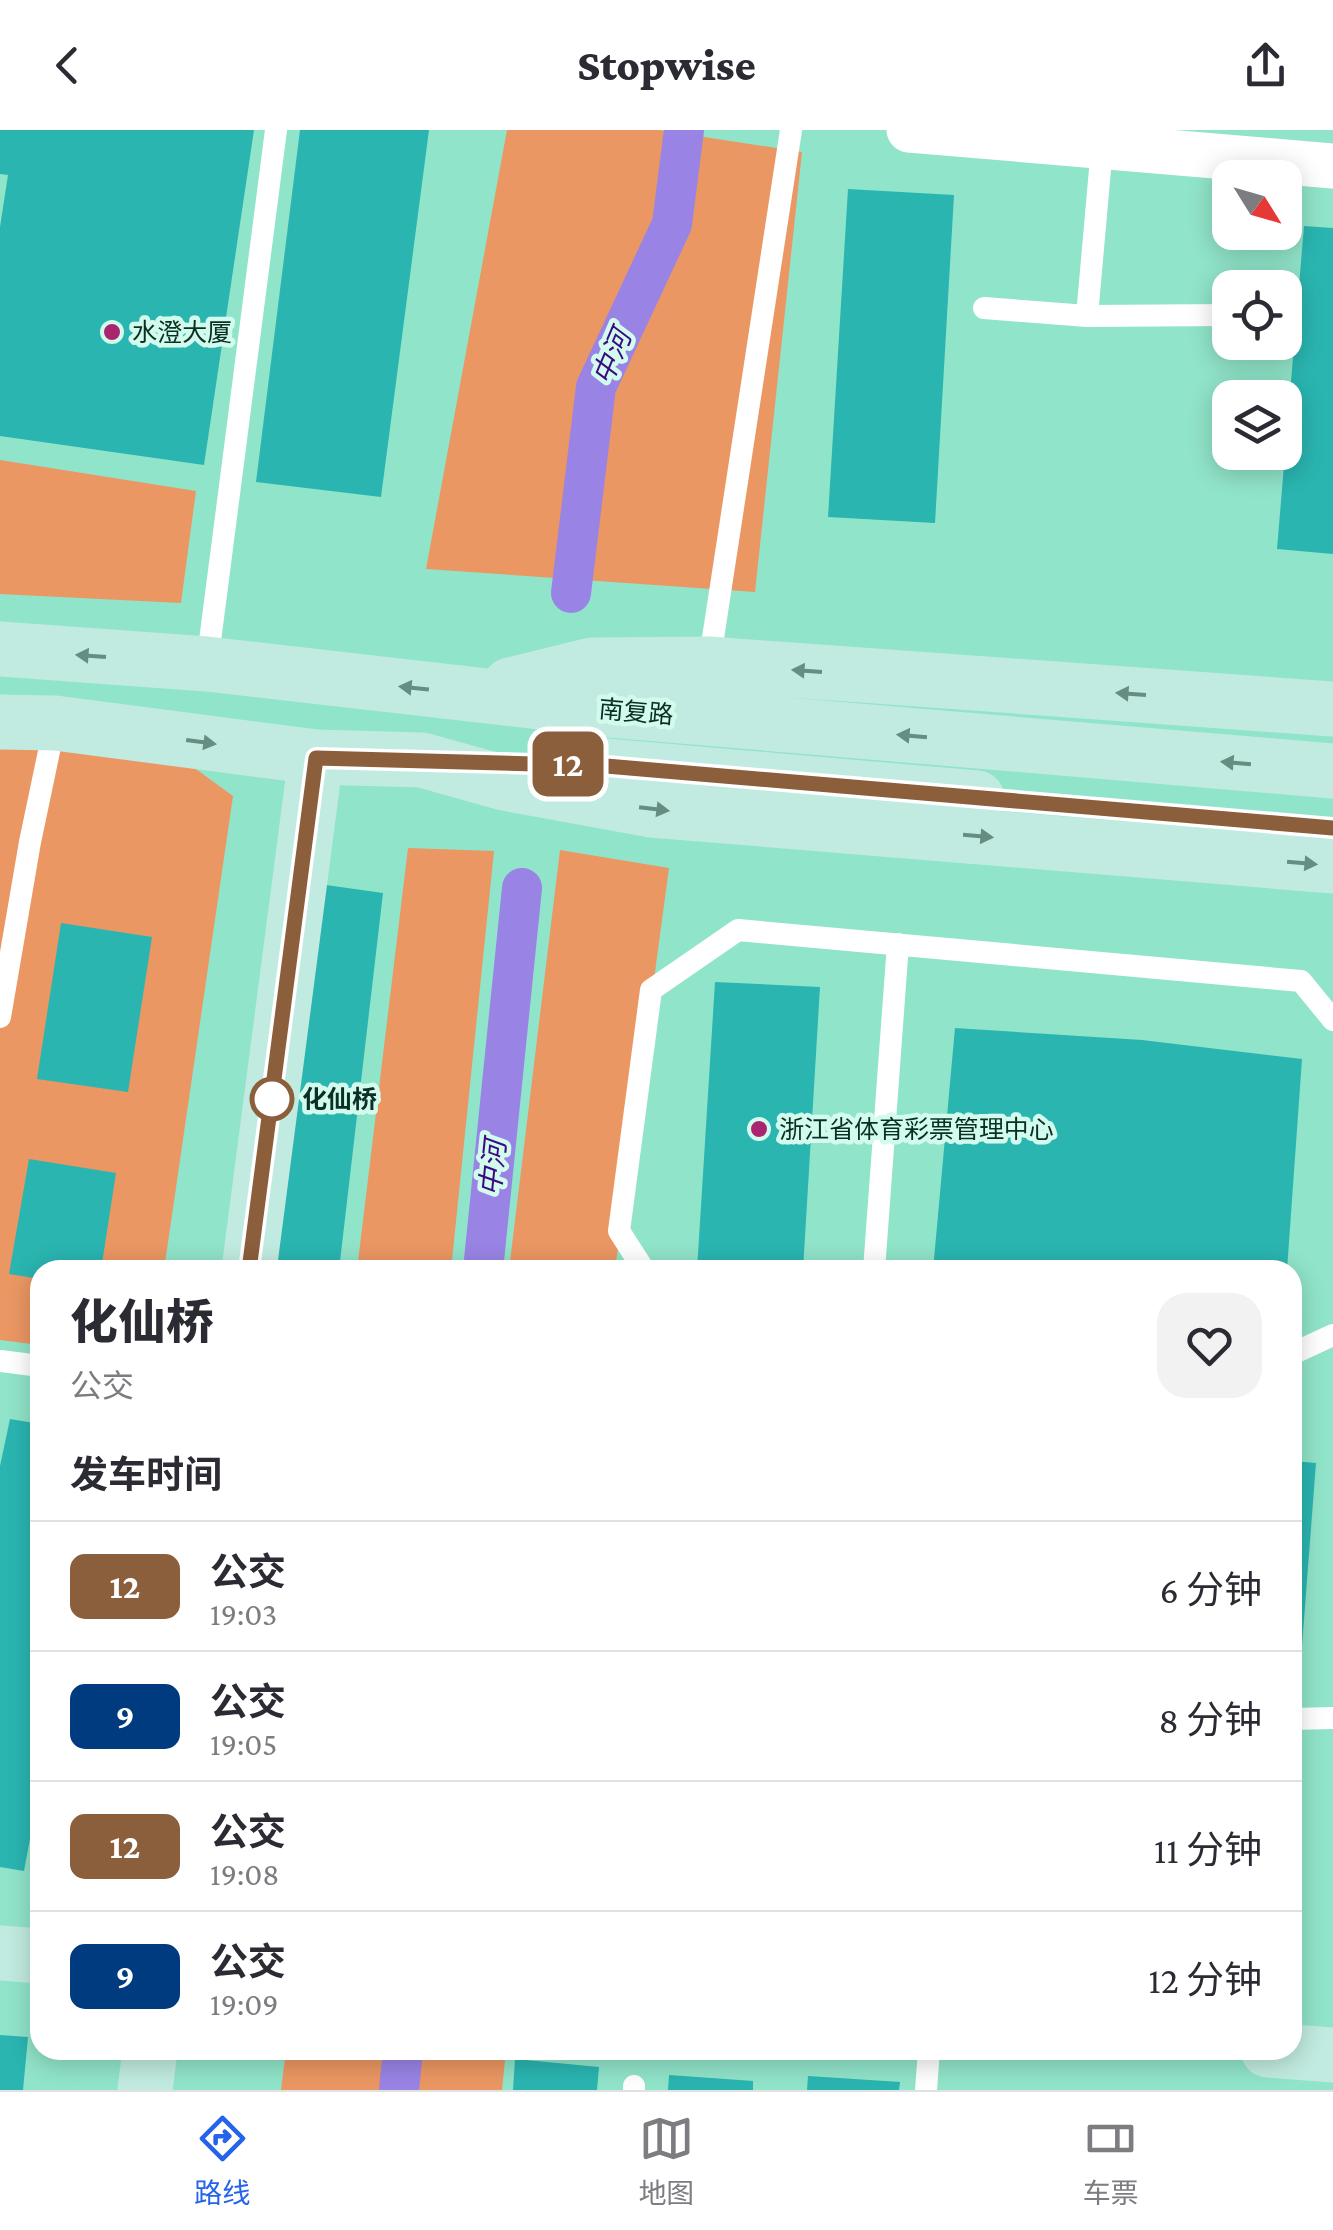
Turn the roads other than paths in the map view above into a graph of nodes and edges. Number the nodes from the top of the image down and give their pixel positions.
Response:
1 (276, 130) edge
2 (791, 130) edge
3 (910, 130) edge
4 (1153, 140) edge
5 (1102, 148) junction
6 (1333, 166) edge
7 (984, 308) dead end
8 (1212, 315) edge
9 (1086, 316) junction
10 (0, 649) edge
11 (206, 664) junction
12 (709, 664) junction
13 (473, 694) junction
14 (1333, 708) edge
15 (0, 722) edge
16 (55, 723) junction
17 (316, 758) junction
18 (422, 760) junction
19 (1333, 771) edge
20 (1333, 828) edge
21 (1333, 866) edge
22 (898, 944) junction
23 (0, 1017) edge
24 (1333, 1020) edge
25 (251, 1260) edge
26 (638, 1260) edge
27 (875, 1260) edge
28 (1333, 1328) edge
29 (1302, 1348) edge
30 (0, 1361) edge
31 (30, 1365) edge
32 (1333, 1718) edge
33 (1302, 1719) edge
34 (0, 1954) edge
35 (30, 1956) edge
36 (1302, 2053) edge
37 (1333, 2055) edge
38 (149, 2060) edge
39 (928, 2060) edge
40 (145, 2090) edge
41 (926, 2090) edge

1 - 11 lane
2 - 12 lane
3 - 5 street
4 - 5 street
4 - 6 street
5 - 9 lane
7 - 9 lane
8 - 9 lane
11 -> 10 main road, 南复路
13 -> 11 main road, 南复路
12 - 13 main road
14 -> 12 main road
19 -> 13 main road, 南复路
15 - 16 main road
16 -> 17 main road
16 - 23 lane
17 - 18 main road
17 - 25 main road
18 - 20 main road
18 -> 21 main road
22 - 24 lane
22 - 26 lane
22 - 27 lane
28 - 29 lane
30 - 31 lane
32 - 33 lane
34 - 35 main road
36 - 37 main road
38 - 40 main road
39 - 41 lane

